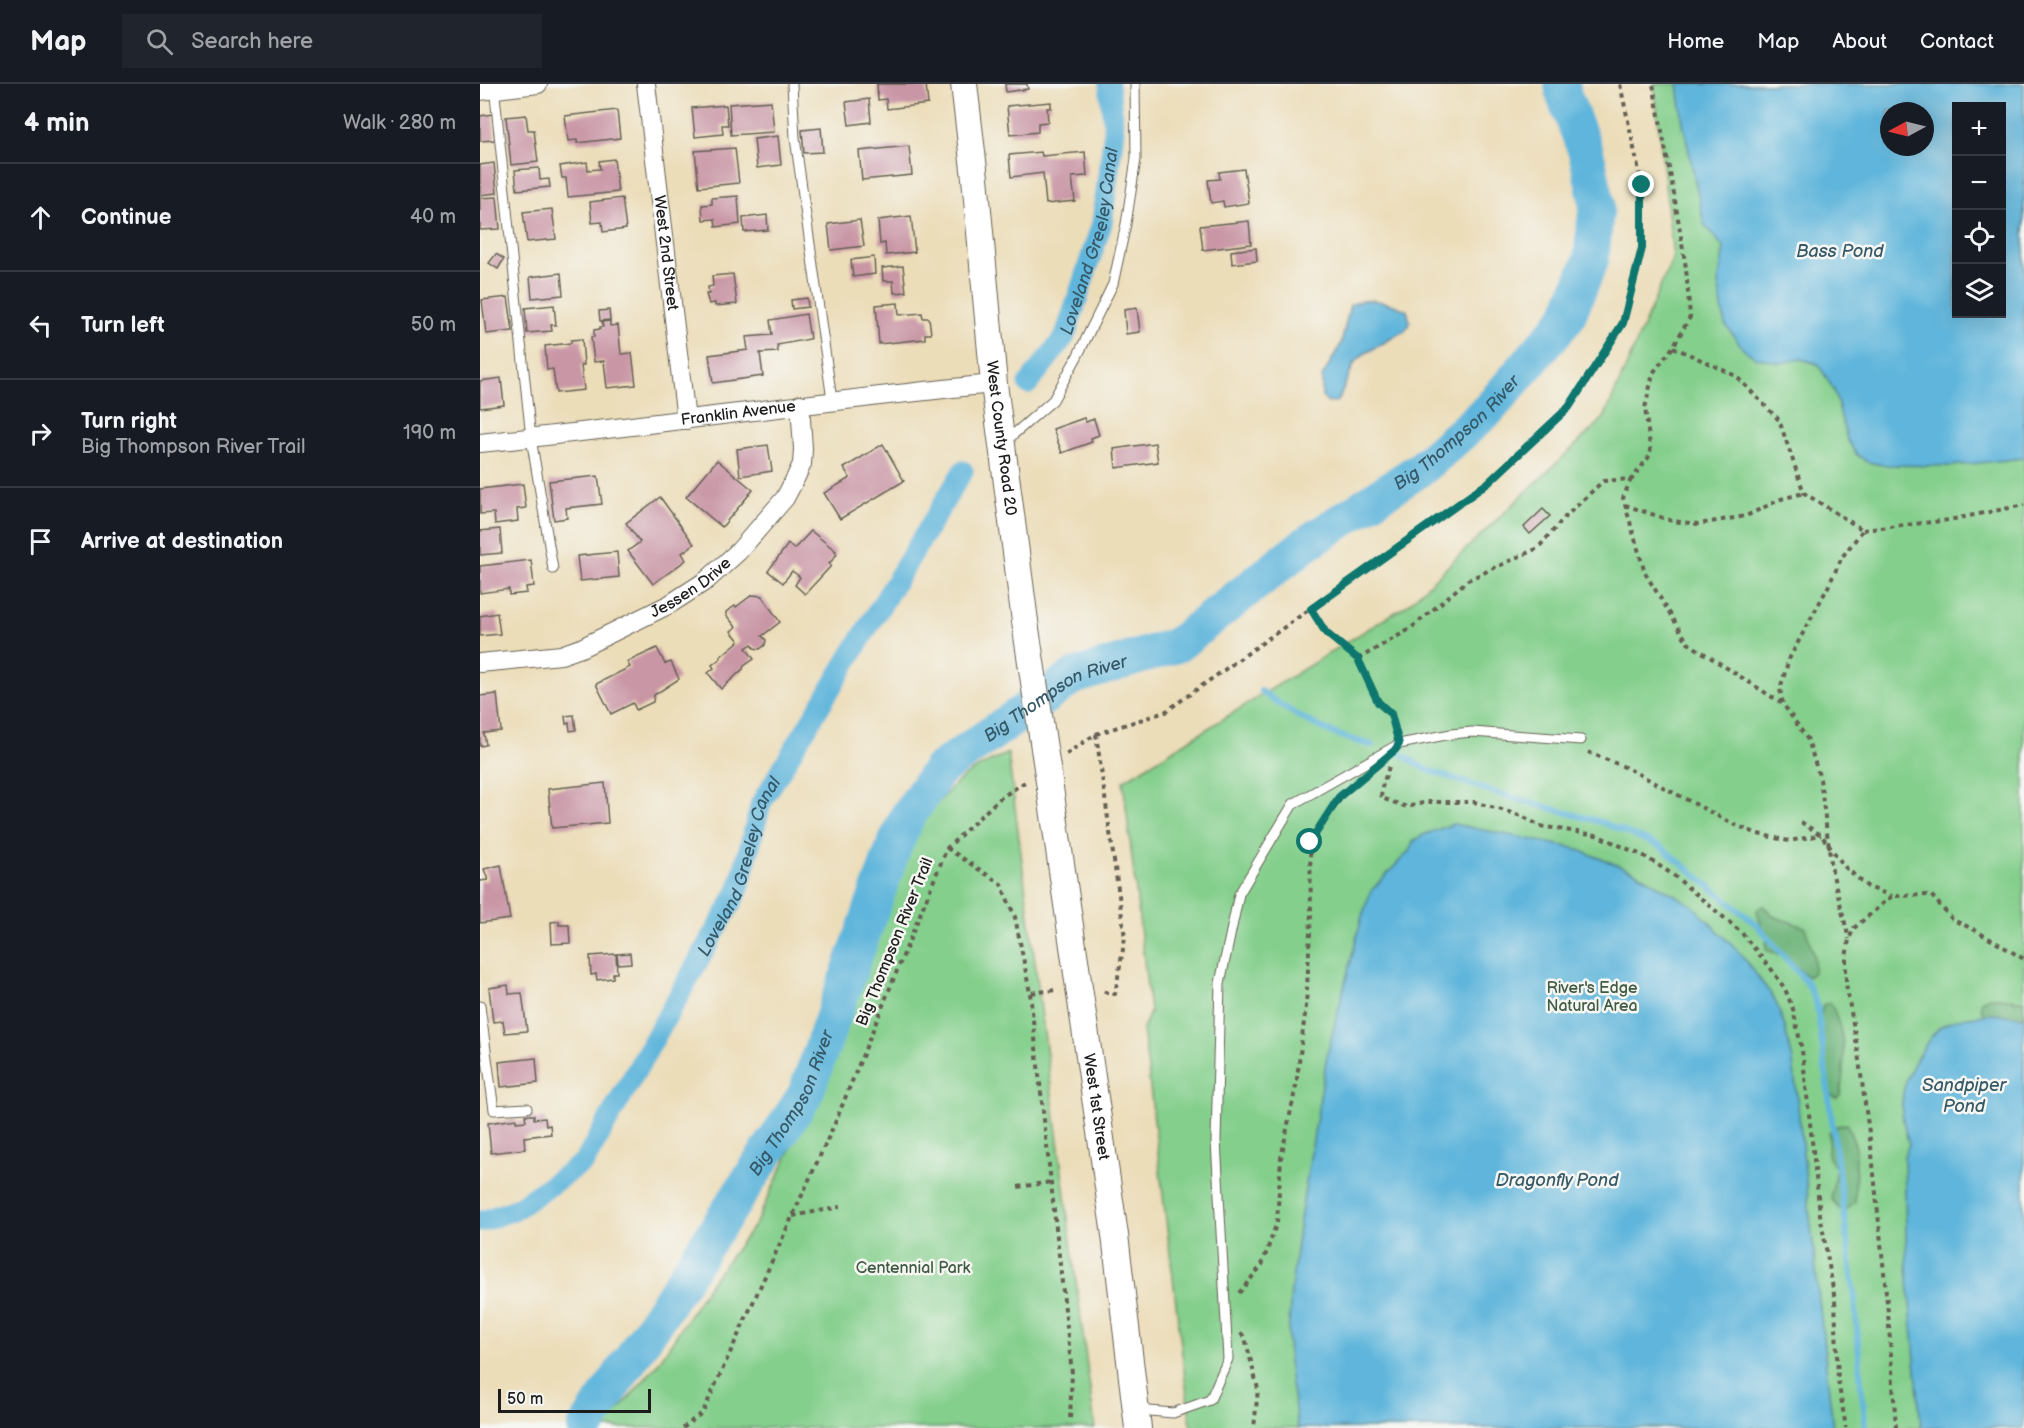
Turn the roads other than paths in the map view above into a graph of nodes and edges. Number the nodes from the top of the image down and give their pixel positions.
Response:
1 (538, 84) edge
2 (646, 84) edge
3 (792, 84) edge
4 (964, 84) edge
5 (1135, 84) edge
6 (489, 88) edge
7 (994, 384) junction
8 (832, 400) junction
9 (800, 404) junction
10 (686, 420) junction
11 (531, 438) junction
12 (480, 443) edge
13 (1002, 444) junction
14 (553, 569) dead end
15 (480, 663) edge
16 (1581, 740) dead end
17 (1039, 784) joint
18 (480, 1006) edge
19 (527, 1108) dead end
20 (1137, 1419) edge

1 - 6 street
2 - 10 street, West 2nd Street
3 - 8 lane
4 - 7 main road, West County Road 20
5 - 13 lane
6 - 11 lane
7 - 8 street, Franklin Avenue
7 - 13 main road, West County Road 20
8 - 9 street, Franklin Avenue
9 - 10 street, Franklin Avenue
9 - 15 street, Jessen Drive
10 - 11 street, Franklin Avenue
11 - 12 street, Franklin Avenue
11 - 14 lane
13 - 17 main road, West County Road 20, bridge
16 - 20 lane
17 - 20 main road, West 1st Street
18 - 19 lane

